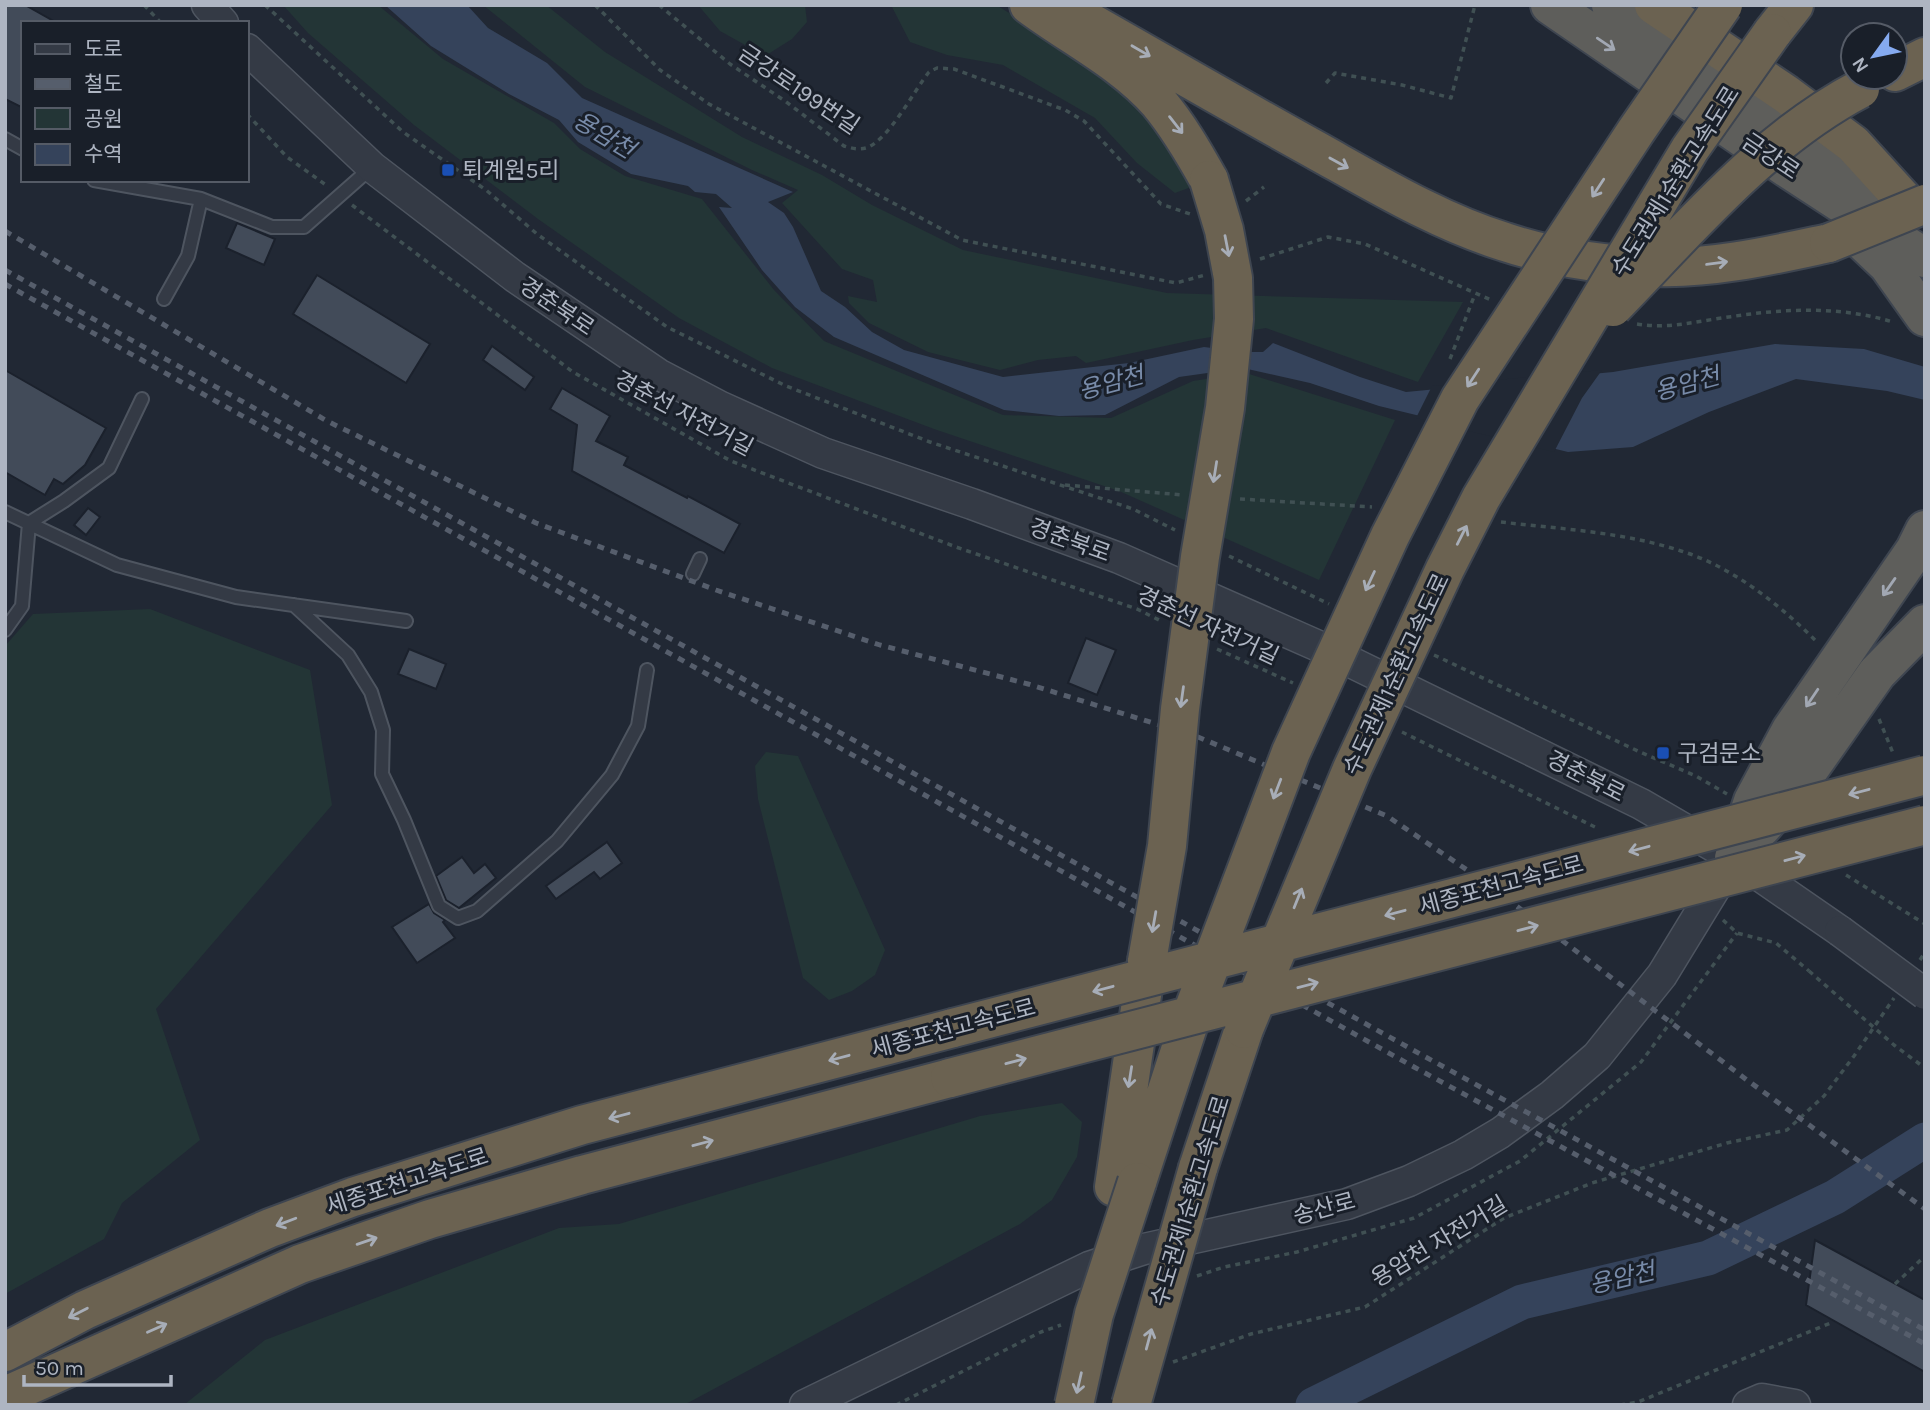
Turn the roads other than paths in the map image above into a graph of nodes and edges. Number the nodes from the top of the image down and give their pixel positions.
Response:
1 (207, 5) edge
2 (1028, 5) edge
3 (1060, 5) edge
4 (1550, 5) edge
5 (1611, 5) edge
6 (1654, 5) edge
7 (1723, 5) edge
8 (1783, 19) edge
9 (221, 21) edge
10 (248, 49) edge
11 (1925, 57) edge
12 (1909, 65) edge
13 (1860, 91) edge
14 (5, 139) edge
15 (21, 148) edge
16 (372, 167) junction
17 (1787, 167) junction
18 (105, 182) edge
19 (201, 199) junction
20 (1918, 207) edge
21 (1925, 258) edge
22 (164, 299) dead end
23 (1925, 317) edge
24 (1568, 354) junction
25 (142, 399) dead end
26 (5, 512) edge
27 (29, 523) junction
28 (1925, 530) edge
29 (700, 559) dead end
30 (693, 574) dead end
31 (294, 605) junction
32 (406, 621) dead end
33 (1925, 624) edge
34 (5, 630) edge
35 (647, 670) dead end
36 (1911, 768) edge
37 (1925, 825) edge
38 (1734, 858) junction
39 (1913, 990) edge
40 (1126, 1184) junction
41 (5, 1352) edge
42 (5, 1396) edge
43 (805, 1405) edge
44 (1074, 1405) edge
45 (1130, 1405) edge
46 (1748, 1405) edge
47 (1795, 1405) edge

1 - 9 street
2 -> 40 highway, bridge
3 -> 20 highway, bridge
4 -> 17 highway, 금강로
5 - 20 highway, 금강로
6 - 20 highway
7 -> 40 highway, bridge
8 - 24 highway, 수도권제1순환고속도로, bridge
10 - 16 street, 경춘북로
11 - 12 highway
13 - 24 highway, bridge
14 - 15 lane
16 - 19 lane
16 - 38 street, 경춘북로
17 - 21 highway, 금강로
17 - 23 highway
18 - 19 lane
19 - 22 lane
45 -> 24 highway, 수도권제1순환고속도로, bridge
25 - 27 lane
26 - 27 lane
27 - 31 lane
27 - 34 lane
28 -> 38 highway
29 - 30 lane
31 - 32 lane
31 - 35 lane
33 - 38 highway
36 -> 41 highway, 세종포천고속도로, bridge
42 -> 37 highway, 세종포천고속도로, bridge
38 - 39 street, 경춘북로, bridge
38 - 43 street, 송산로
40 -> 44 highway, bridge
46 - 47 street

